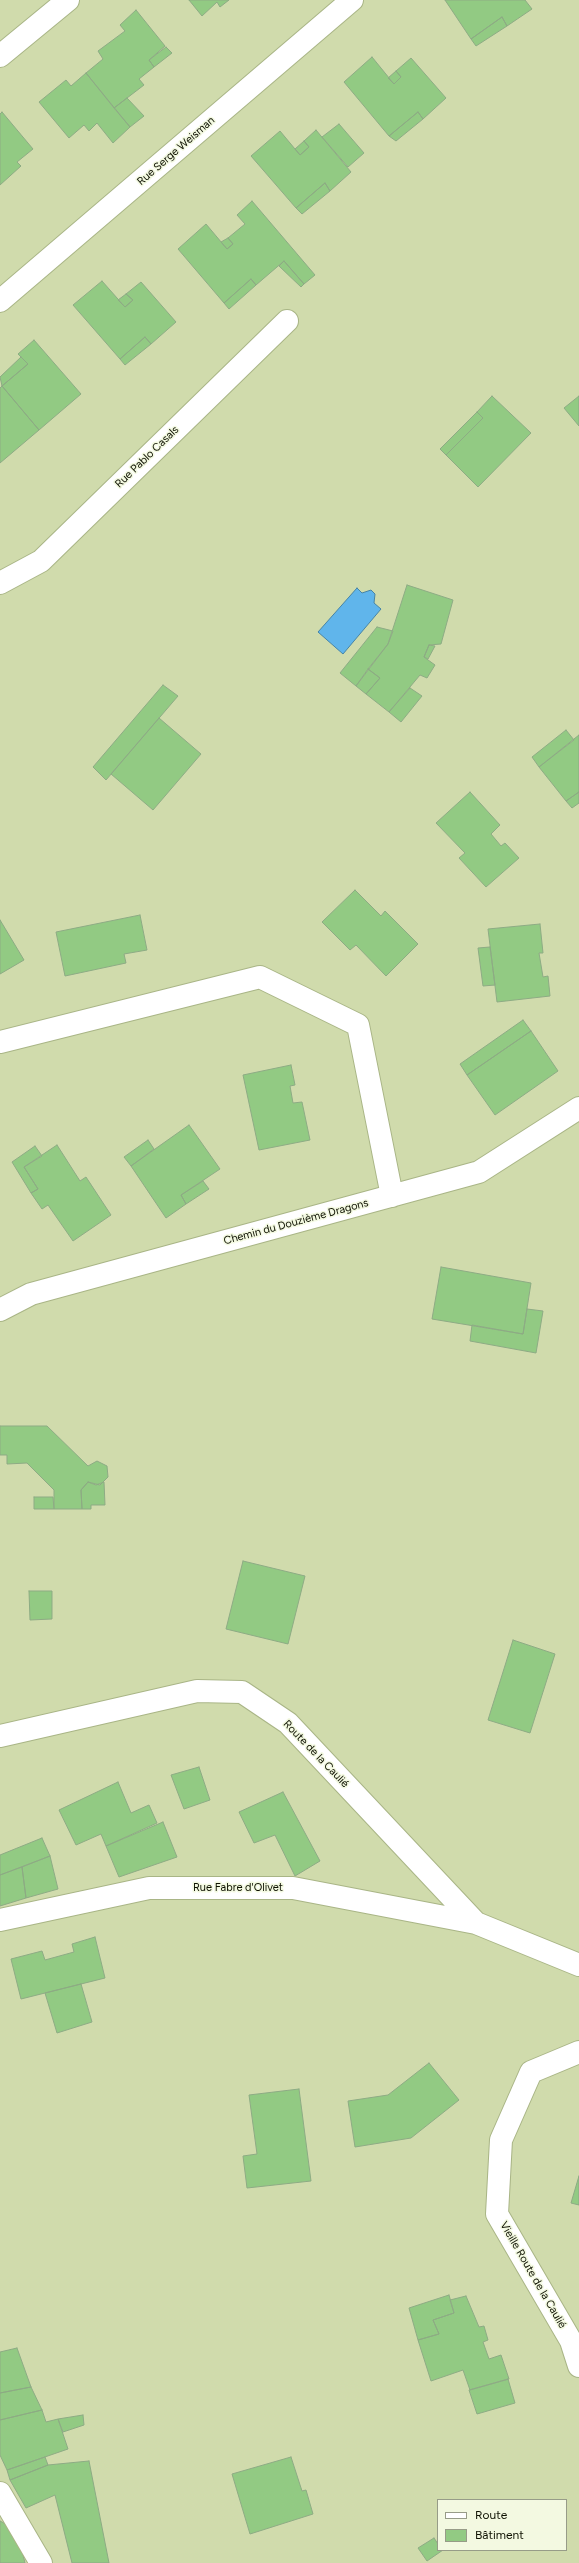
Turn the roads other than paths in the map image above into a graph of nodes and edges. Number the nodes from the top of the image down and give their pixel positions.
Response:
1 (68, 0) edge
2 (352, 0) edge
3 (0, 56) edge
4 (0, 301) edge
5 (287, 321) dead end
6 (0, 583) edge
7 (0, 1042) edge
8 (579, 1108) edge
9 (392, 1196) junction
10 (0, 1310) edge
11 (0, 1736) edge
12 (0, 1920) edge
13 (476, 1923) junction
14 (579, 1965) edge
15 (579, 2052) edge
16 (579, 2366) edge
17 (0, 2493) edge
18 (41, 2563) edge

1 - 3 street
2 - 4 street, Rue Serge Weisman
5 - 6 street, Rue Pablo Casals
7 - 9 street
8 - 9 street, Chemin du Douzième Dragons
9 - 10 street, Chemin du Douzième Dragons
11 - 13 street, Route de la Caulié
12 - 13 street, Rue Fabre d'Olivet
13 - 14 street, Route de la Caulié
15 - 16 street, Vieille Route de la Caulié
17 - 18 street

